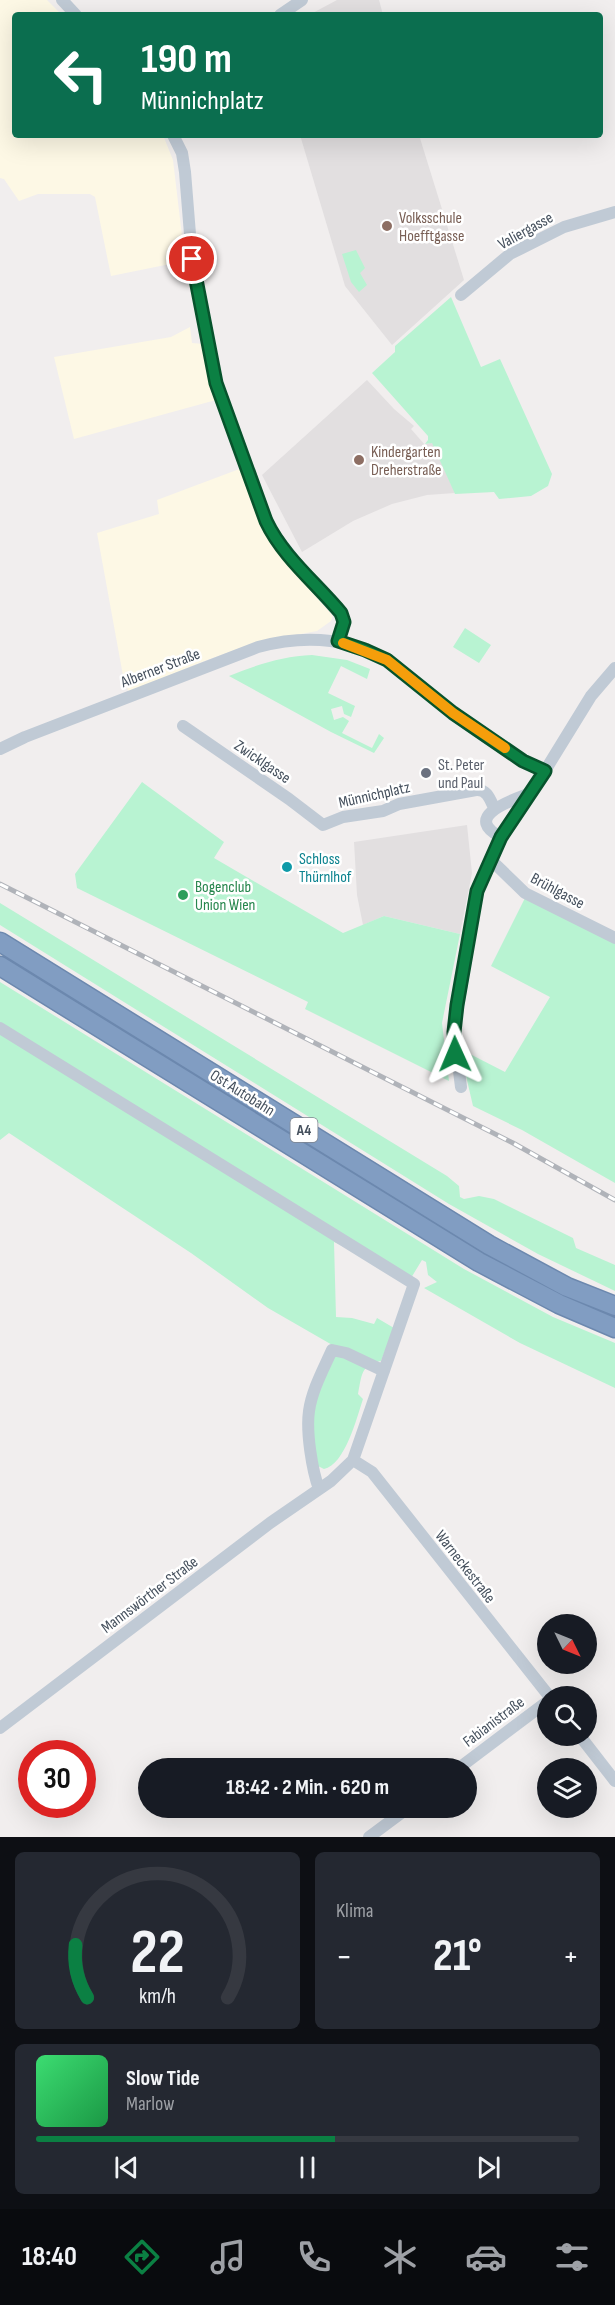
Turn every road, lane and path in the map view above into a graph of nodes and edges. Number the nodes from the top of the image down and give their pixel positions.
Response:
1 (62, 0) edge
2 (302, 0) edge
3 (72, 12) edge
4 (284, 12) edge
5 (174, 138) edge
6 (615, 212) edge
7 (461, 295) dead end
8 (338, 641) junction
9 (615, 668) edge
10 (183, 726) dead end
11 (0, 749) edge
12 (545, 771) junction
13 (528, 794) junction
14 (494, 808) junction
15 (323, 825) joint
16 (501, 837) junction
17 (492, 861) junction
18 (615, 938) edge
19 (0, 942) edge
20 (0, 966) edge
21 (0, 1028) edge
22 (461, 1087) dead end
23 (615, 1306) edge
24 (615, 1328) edge
25 (384, 1371) junction
26 (353, 1460) junction
27 (319, 1489) junction
28 (541, 1686) edge
29 (537, 1709) edge
30 (0, 1728) edge
31 (588, 1746) edge
32 (472, 1758) edge
33 (615, 1781) edge
34 (395, 1818) edge
35 (369, 1837) edge

1 - 3 street
2 - 4 street
5 - 8 street
6 - 7 street, Valiergasse
8 - 11 street, Alberner Straße
8 - 12 street, Alberner Straße
9 - 12 street
10 - 15 street, Zwicklgasse
12 - 13 street
13 - 14 street
13 - 16 street
14 - 15 street, Münnichplatz
14 - 16 street
16 - 17 street
17 - 18 street, Brühlgasse
17 - 22 street
19 - 23 highway, Ost Autobahn / A4
20 - 24 highway, Ost Autobahn / A4
21 - 25 street
25 - 26 street
25 - 27 street
26 - 27 street, Mannswörther Straße
26 - 28 street, Warneckestraße
27 - 30 street, Mannswörther Straße
29 - 32 street, Fabianistraße
31 - 33 street
34 - 35 street

